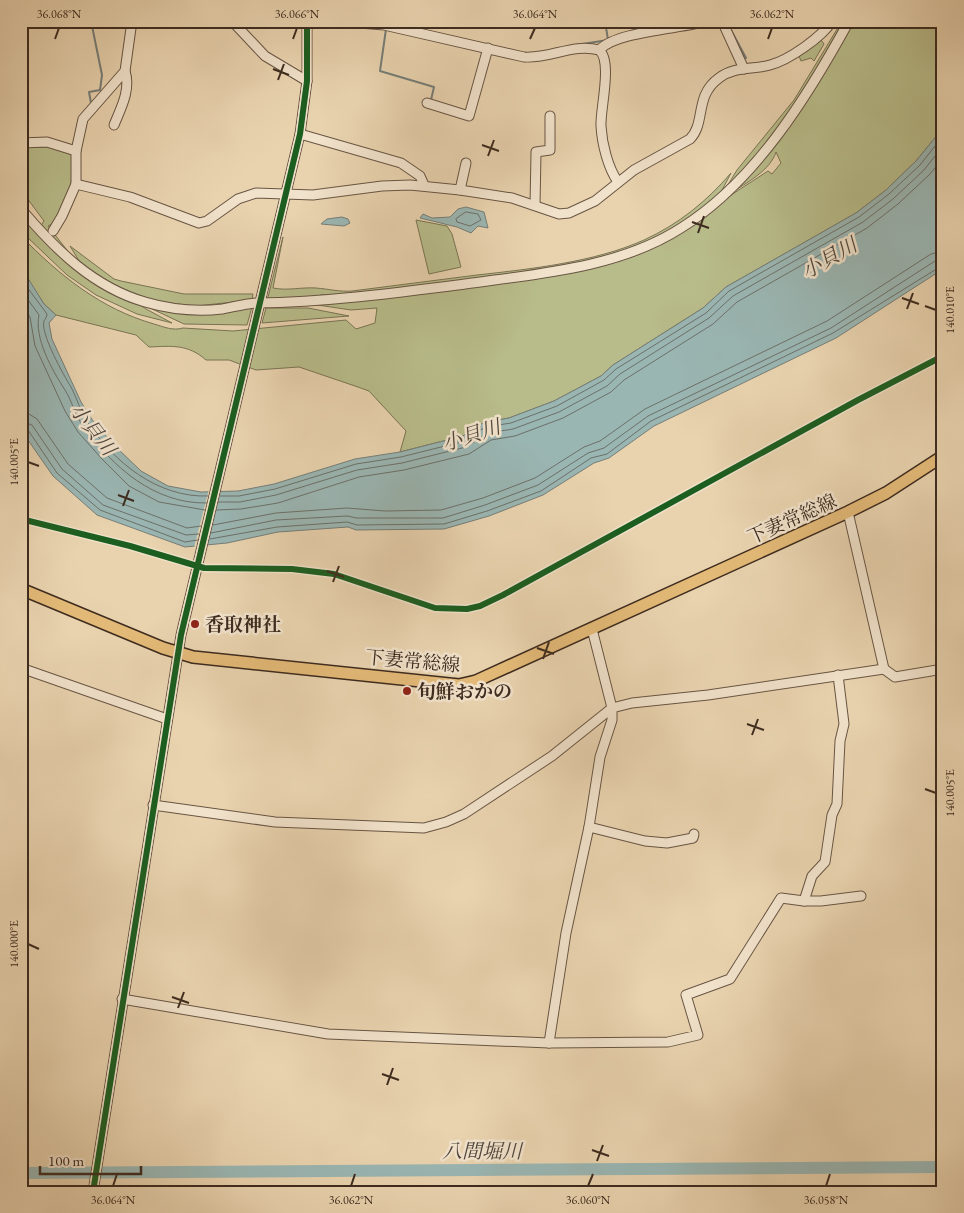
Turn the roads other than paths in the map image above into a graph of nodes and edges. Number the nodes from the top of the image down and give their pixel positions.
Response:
1 (132, 21) edge
2 (232, 21) edge
3 (307, 21) edge
4 (335, 21) edge
5 (708, 21) edge
6 (722, 21) edge
7 (849, 21) edge
8 (831, 27) edge
9 (488, 48) junction
10 (599, 50) junction
11 (744, 69) junction
12 (125, 71) junction
13 (307, 81) junction
14 (427, 103) dead end
15 (550, 116) dead end
16 (114, 125) dead end
17 (300, 134) junction
18 (21, 143) edge
19 (76, 151) junction
20 (466, 163) dead end
21 (618, 182) junction
22 (76, 184) junction
23 (424, 185) junction
24 (460, 190) junction
25 (285, 195) junction
26 (535, 206) junction
27 (21, 209) edge
28 (53, 230) dead end
29 (258, 307) junction
30 (943, 456) edge
31 (848, 512) junction
32 (21, 589) edge
33 (592, 629) junction
34 (178, 653) junction
35 (21, 668) edge
36 (943, 669) edge
37 (884, 670) junction
38 (838, 675) junction
39 (612, 708) junction
40 (167, 719) junction
41 (153, 804) junction
42 (589, 827) junction
43 (694, 834) dead end
44 (861, 896) dead end
45 (804, 901) junction
46 (122, 999) junction
47 (549, 1042) junction
48 (93, 1190) edge

1 - 12 street
2 - 13 street
3 - 13 street
4 - 9 street
5 - 10 street
6 - 11 street
7 - 29 street
8 - 11 street
9 - 10 street
9 - 14 street
10 - 21 street
11 - 21 street
12 - 16 street
12 - 19 street
13 - 17 street
15 - 26 street
17 - 23 street
17 - 25 street
18 - 19 street
19 - 22 street
20 - 24 street
21 - 26 street
22 - 25 street
22 - 28 street
23 - 24 street
23 - 25 street
24 - 26 street
25 - 29 street
27 - 29 street
29 - 34 street
30 - 31 main road, 下妻常総線
31 - 33 main road, 下妻常総線
31 - 37 street
32 - 34 main road, 下妻常総線
33 - 34 main road, 下妻常総線
33 - 39 street
34 - 40 street
35 - 40 street
36 - 37 street
37 - 38 street
38 - 39 street
38 - 45 street
39 - 41 street
39 - 42 street
40 - 41 street
41 - 46 street
42 - 43 street
42 - 47 street
44 - 45 street
45 - 47 street
46 - 47 street
46 - 48 street

